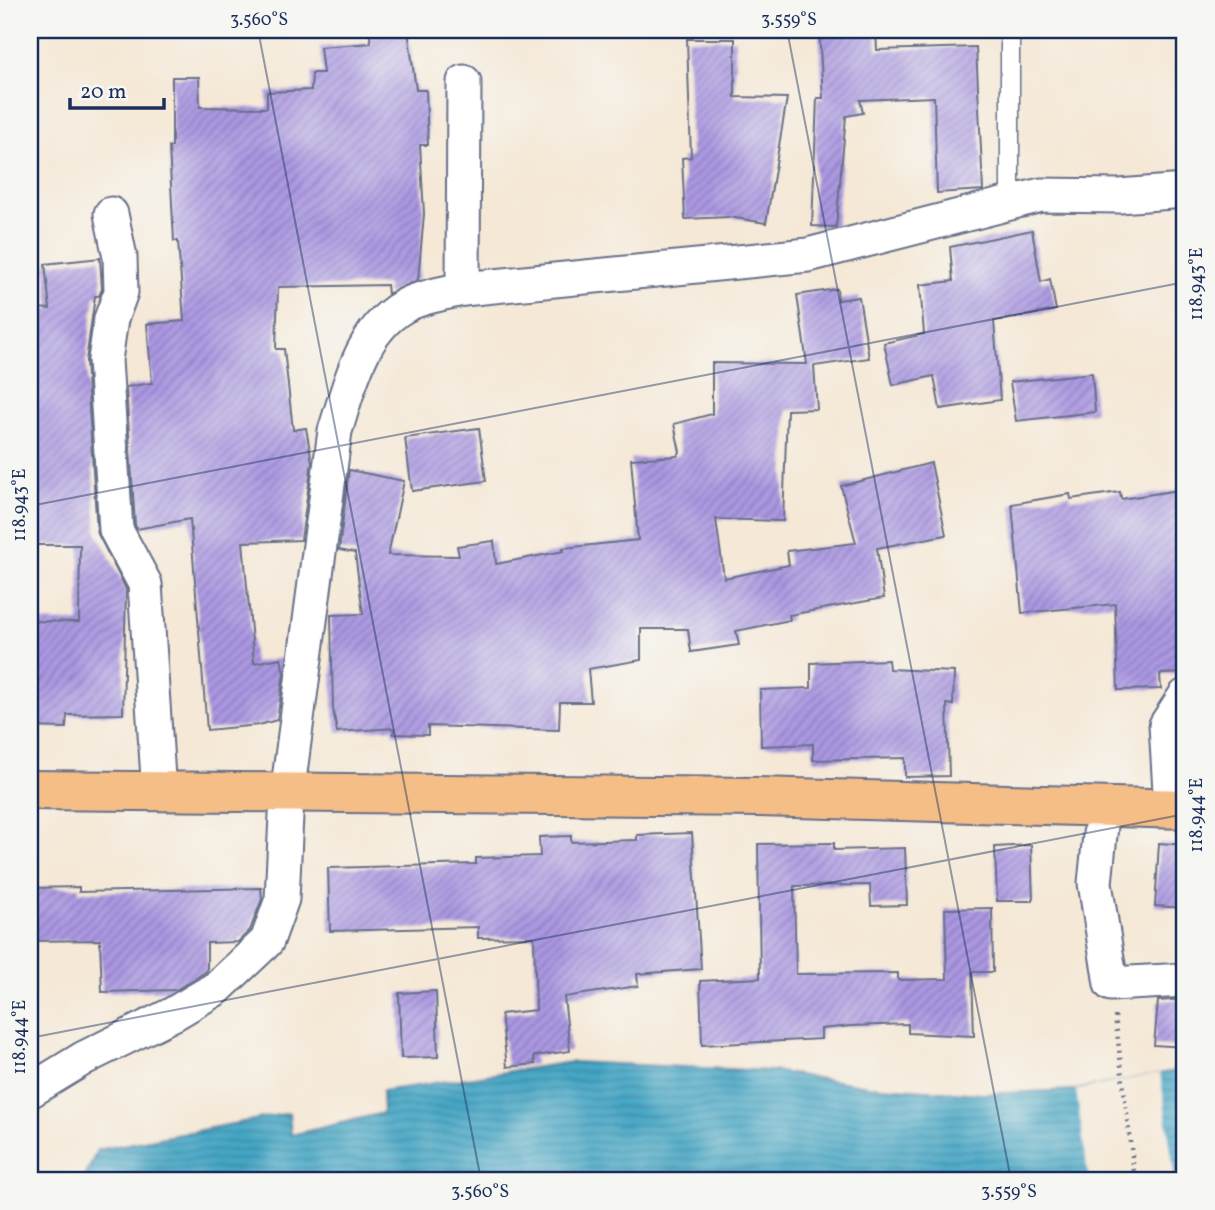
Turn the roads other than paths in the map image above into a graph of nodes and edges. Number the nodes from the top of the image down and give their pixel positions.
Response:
1 (1010, 30) edge
2 (464, 82) dead end
3 (1185, 191) edge
4 (1010, 203) junction
5 (111, 214) dead end
6 (463, 289) junction
7 (1185, 696) edge
8 (30, 790) edge
9 (159, 793) junction
10 (287, 795) junction
11 (1103, 806) junction
12 (1178, 809) edge
13 (1185, 980) edge
14 (30, 1091) edge

1 - 4 lane
2 - 6 street
3 - 4 street
4 - 6 street
5 - 9 street
6 - 10 street
7 - 12 street
8 - 9 highway
9 - 10 highway
10 - 11 highway
10 - 14 street
11 - 12 highway
11 - 13 street

